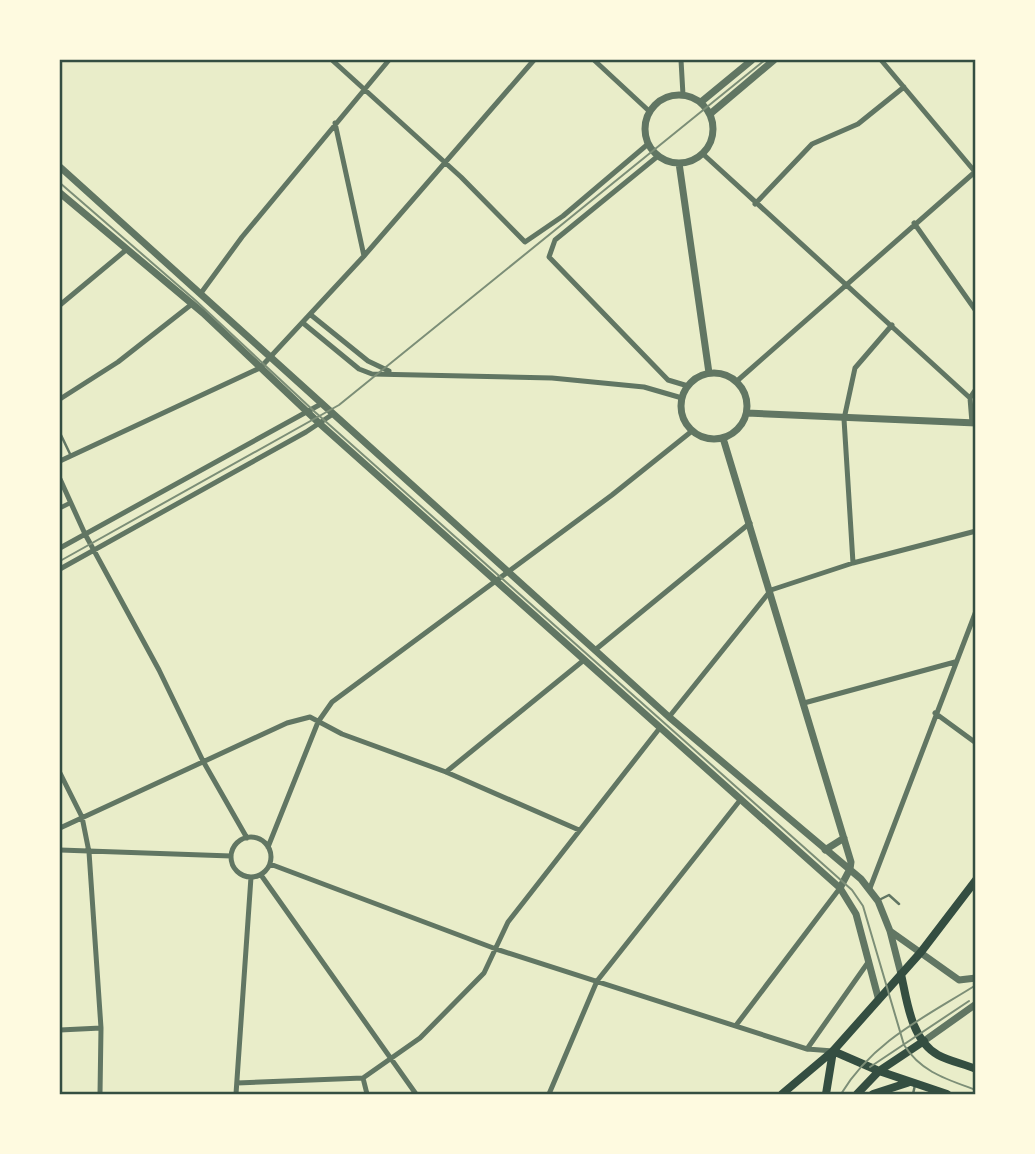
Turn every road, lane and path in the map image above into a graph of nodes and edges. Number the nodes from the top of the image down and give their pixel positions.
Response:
1 (332, 60) edge
2 (389, 60) edge
3 (534, 60) edge
4 (594, 60) edge
5 (681, 60) edge
6 (752, 60) edge
7 (774, 60) edge
8 (881, 60) edge
9 (904, 87) junction
10 (364, 89) junction
11 (683, 95) junction
12 (701, 102) junction
13 (649, 111) junction
14 (709, 114) junction
15 (335, 123) junction
16 (648, 144) junction
17 (702, 154) junction
18 (657, 156) junction
19 (444, 161) junction
20 (679, 163) junction
21 (60, 167) edge
22 (975, 172) edge
23 (60, 193) edge
24 (755, 204) junction
25 (914, 223) junction
26 (126, 250) junction
27 (364, 256) junction
28 (845, 285) junction
29 (201, 293) junction
30 (192, 304) junction
31 (60, 305) edge
32 (975, 311) edge
33 (311, 315) junction
34 (303, 323) junction
35 (892, 325) junction
36 (271, 357) junction
37 (260, 368) junction
38 (392, 373) junction
39 (709, 373) junction
40 (737, 381) junction
41 (688, 386) junction
42 (975, 390) edge
43 (682, 398) junction
44 (970, 398) junction
45 (60, 399) edge
46 (321, 404) junction
47 (308, 412) junction
48 (747, 413) junction
49 (332, 414) junction
50 (844, 419) junction
51 (974, 423) edge
52 (320, 424) junction
53 (692, 431) junction
54 (60, 433) edge
55 (723, 438) junction
56 (71, 456) junction
57 (60, 461) edge
58 (60, 479) edge
59 (70, 503) junction
60 (60, 509) edge
61 (750, 523) junction
62 (975, 531) edge
63 (85, 534) junction
64 (60, 548) edge
65 (94, 550) junction
66 (853, 563) junction
67 (60, 569) edge
68 (506, 570) junction
69 (494, 580) junction
70 (771, 590) junction
71 (975, 611) edge
72 (973, 622) edge
73 (596, 650) junction
74 (584, 660) junction
75 (955, 662) junction
76 (804, 703) junction
77 (935, 713) junction
78 (669, 717) junction
79 (318, 722) junction
80 (659, 729) junction
81 (975, 743) edge
82 (203, 761) junction
83 (446, 772) junction
84 (60, 773) edge
85 (741, 799) junction
86 (82, 817) junction
87 (60, 828) edge
88 (579, 830) junction
89 (247, 838) junction
90 (844, 838) junction
91 (268, 847) junction
92 (60, 850) edge
93 (825, 850) junction
94 (89, 852) junction
95 (231, 856) junction
96 (270, 864) junction
97 (850, 869) junction
98 (261, 875) junction
99 (251, 877) junction
100 (975, 880) edge
101 (840, 888) junction
102 (870, 888) junction
103 (878, 901) junction
104 (899, 904) dead end
105 (890, 931) junction
106 (496, 949) junction
107 (921, 952) junction
108 (869, 961) junction
109 (901, 974) junction
110 (975, 978) edge
111 (597, 981) junction
112 (878, 997) junction
113 (975, 1004) edge
114 (737, 1024) junction
115 (100, 1028) junction
116 (60, 1030) edge
117 (924, 1041) junction
118 (807, 1049) junction
119 (834, 1051) junction
120 (392, 1060) junction
121 (975, 1069) edge
122 (879, 1071) junction
123 (363, 1078) junction
124 (237, 1083) junction
125 (912, 1084) junction
126 (100, 1094) edge
127 (236, 1094) edge
128 (367, 1094) edge
129 (416, 1094) edge
130 (549, 1094) edge
131 (782, 1094) edge
132 (826, 1094) edge
133 (857, 1094) edge
134 (873, 1094) edge
135 (913, 1094) edge
136 (947, 1094) edge

1 - 10 street
2 - 10 street
3 - 19 street
4 - 13 street
5 - 11 street
6 - 12 street
7 - 14 street
8 - 9 street
9 - 22 street
9 - 24 street
10 - 15 street
10 - 19 street
11 - 12 street
11 - 13 street
12 - 14 street
13 - 16 street
14 - 17 street
15 - 27 street
15 - 29 street
16 - 18 street
16 - 19 street
17 - 20 street
17 - 24 street
18 - 20 street
18 - 41 street
19 - 27 street
20 - 39 street
21 - 29 street
22 - 25 street
23 - 26 street
24 - 28 street
25 - 28 street
25 - 32 street
26 - 30 street
26 - 31 street
27 - 33 street
28 - 35 street
28 - 40 street
29 - 36 street
30 - 37 street
30 - 45 street
33 - 34 street
33 - 38 street
34 - 36 street
34 - 38 street
35 - 44 street
35 - 50 street
36 - 37 street
36 - 46 street
37 - 47 street
37 - 56 street
38 - 43 street
39 - 40 street
39 - 41 street
40 - 48 street
41 - 43 street
42 - 44 street
43 - 53 street
44 - 51 street
46 - 47 street
46 - 49 street
47 - 52 street
47 - 63 street
48 - 50 street
48 - 55 street
49 - 52 street
49 - 68 street
50 - 51 street
50 - 66 street
52 - 65 street
52 - 69 street
53 - 55 street
53 - 68 street
54 - 56 lane
55 - 61 street
56 - 57 street
58 - 59 street
59 - 60 street
59 - 63 street
61 - 70 street
61 - 73 street
62 - 66 street
63 - 64 street
63 - 65 street
65 - 67 street
65 - 82 street
66 - 70 street
68 - 69 street
68 - 73 street
69 - 74 street
69 - 79 street
70 - 76 street
70 - 78 street
71 - 72 street
72 - 75 street
73 - 78 street
74 - 80 street
74 - 83 street
75 - 76 street
75 - 77 street
76 - 90 street
77 - 81 street
77 - 102 street
78 - 93 street
79 - 82 street
79 - 83 street
79 - 91 street
80 - 85 street
80 - 88 street
82 - 86 street
82 - 89 street
83 - 88 street
84 - 86 street
85 - 101 street
85 - 111 street
86 - 87 street
86 - 94 street
88 - 106 street
89 - 91 street
89 - 95 street
90 - 93 street
90 - 97 street
91 - 96 street
92 - 94 street
93 - 97 street
94 - 95 street
94 - 115 street
95 - 99 street
96 - 98 street
96 - 106 street
97 - 101 street
97 - 102 street
98 - 99 street
98 - 120 street
99 - 124 street
100 - 107 main road
101 - 108 street
101 - 114 street
102 - 103 street
103 - 104 lane
103 - 105 street
105 - 107 street
105 - 109 street
106 - 111 street
106 - 120 street
107 - 109 main road
107 - 110 street
108 - 112 street
108 - 118 street
109 - 112 main road
109 - 117 main road
111 - 114 street
111 - 130 street
112 - 119 main road
113 - 117 street
114 - 118 street
115 - 116 street
115 - 126 street
117 - 121 main road
117 - 122 main road
118 - 119 street
119 - 122 main road
119 - 131 main road
119 - 132 main road
120 - 123 street
120 - 129 street
122 - 125 main road
122 - 133 main road
123 - 124 street
123 - 128 street
124 - 127 street
125 - 134 main road
125 - 135 lane
125 - 136 main road

